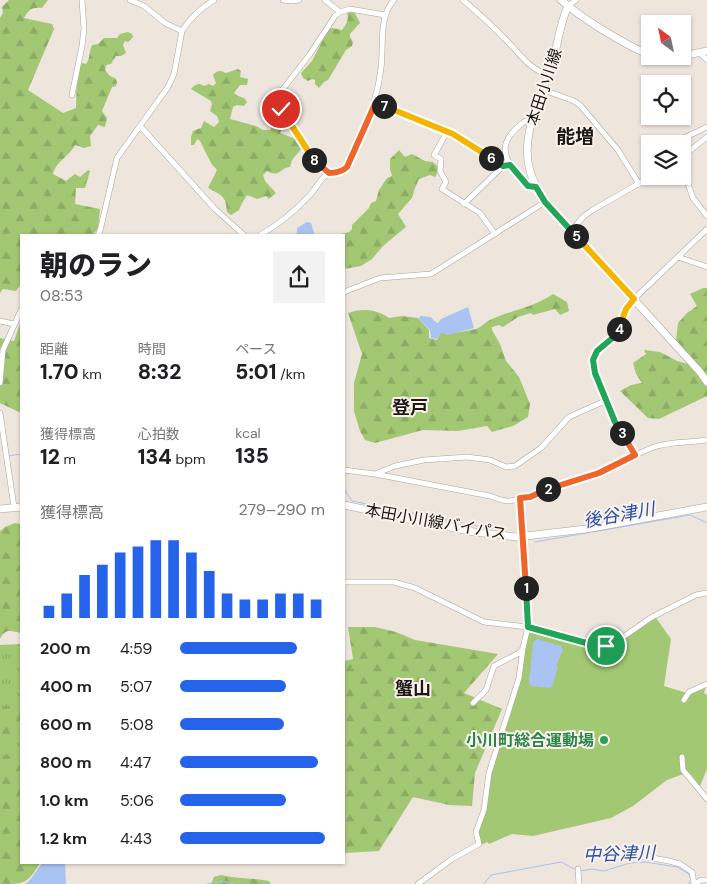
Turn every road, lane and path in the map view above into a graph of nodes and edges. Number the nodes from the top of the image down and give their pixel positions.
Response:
1 (82, 0) edge
2 (130, 0) edge
3 (214, 0) edge
4 (283, 0) edge
5 (299, 0) edge
6 (325, 0) edge
7 (394, 0) edge
8 (463, 0) edge
9 (561, 0) edge
10 (576, 0) edge
11 (568, 6) junction
12 (340, 12) junction
13 (385, 15) junction
14 (182, 31) junction
15 (641, 50) edge
16 (704, 52) edge
17 (691, 54) edge
18 (707, 60) edge
19 (548, 76) junction
20 (544, 90) junction
21 (72, 95) dead end
22 (375, 104) junction
23 (533, 119) junction
24 (141, 127) junction
25 (707, 127) edge
26 (447, 132) junction
27 (690, 135) edge
28 (707, 137) edge
29 (691, 150) edge
30 (510, 165) junction
31 (503, 166) junction
32 (329, 173) junction
33 (639, 184) joint
34 (688, 185) edge
35 (536, 187) junction
36 (545, 202) junction
37 (464, 204) junction
38 (707, 216) edge
39 (707, 229) edge
40 (571, 231) junction
41 (98, 234) edge
42 (243, 234) edge
43 (261, 234) edge
44 (496, 234) junction
45 (678, 257) junction
46 (707, 268) edge
47 (345, 292) edge
48 (634, 299) junction
49 (20, 312) edge
50 (0, 321) edge
51 (14, 324) junction
52 (707, 382) edge
53 (0, 383) edge
54 (607, 400) junction
55 (0, 413) edge
56 (707, 440) edge
57 (635, 455) junction
58 (345, 470) edge
59 (375, 474) junction
60 (520, 498) junction
61 (345, 505) edge
62 (18, 507) edge
63 (707, 507) edge
64 (0, 509) edge
65 (523, 536) junction
66 (345, 582) edge
67 (707, 593) edge
68 (528, 627) junction
69 (523, 648) junction
70 (707, 684) edge
71 (684, 700) dead end
72 (473, 703) dead end
73 (682, 757) dead end
74 (707, 798) edge
75 (608, 850) dead end
76 (579, 871) dead end
77 (707, 880) edge
78 (418, 884) edge
79 (579, 884) edge
80 (694, 884) edge

1 - 21 street
2 - 14 street
3 - 14 street
4 - 5 street
6 - 12 street
7 - 13 street
8 - 19 street
9 - 11 main road
10 - 11 street
11 - 15 main road
11 - 19 main road, 本田小川線
12 - 13 street
12 - 32 street
13 - 22 street
14 - 24 street
16 - 17 main road
16 - 18 street
19 - 20 main road, 本田小川線
20 - 23 main road, 本田小川線
20 - 33 street
22 - 26 street
22 - 32 street
23 - 30 street
23 - 35 main road, 本田小川線
24 - 41 street
24 - 42 street
25 - 27 street
26 - 31 street
26 - 37 street
28 - 29 street
30 - 31 street
30 - 35 street
31 - 37 street
32 - 43 street
33 - 40 street
34 - 38 street
35 - 36 main road, 本田小川線
36 - 40 main road, 本田小川線
36 - 44 street
37 - 44 street
39 - 45 street
40 - 48 main road, 本田小川線
44 - 47 street
45 - 46 street
45 - 48 street
48 - 52 main road, 本田小川線
48 - 54 street
49 - 51 street
50 - 51 street
51 - 53 street
54 - 57 street
54 - 59 street
55 - 62 street
56 - 57 street
57 - 60 street
58 - 59 street
59 - 60 street
60 - 65 street
61 - 65 main road, 本田小川線バイパス
62 - 64 main road
63 - 65 main road, 本田小川線バイパス
65 - 68 street
66 - 68 street
67 - 68 street
68 - 69 street
69 - 72 street
69 - 78 street
70 - 71 street
73 - 74 street
75 - 80 street
76 - 79 street
77 - 80 street

